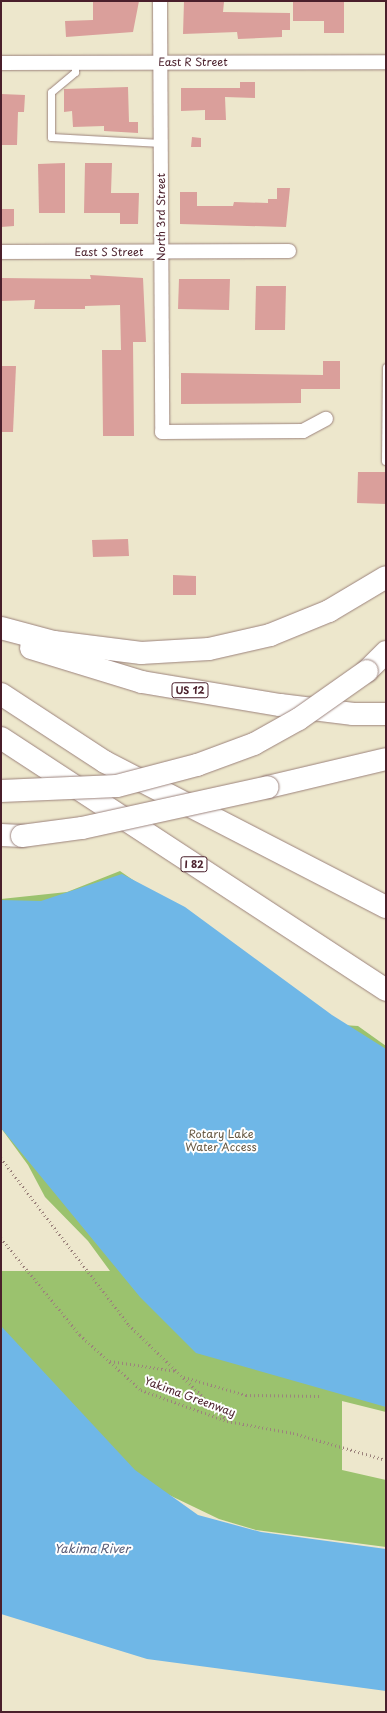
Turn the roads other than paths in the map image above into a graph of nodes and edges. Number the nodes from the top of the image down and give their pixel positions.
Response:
1 (160, 1) edge
2 (161, 62) junction
3 (386, 62) edge
4 (1, 63) edge
5 (75, 67) junction
6 (161, 142) junction
7 (289, 251) dead end
8 (1, 252) edge
9 (161, 252) junction
10 (386, 367) edge
11 (326, 419) dead end
12 (385, 461) dead end
13 (386, 577) edge
14 (1, 628) edge
15 (1, 636) edge
16 (386, 652) edge
17 (1, 694) edge
18 (386, 714) edge
19 (1, 738) edge
20 (386, 759) edge
21 (1, 791) edge
22 (11, 836) edge
23 (386, 907) edge
24 (386, 990) edge

1 - 2 street, North 3rd Street
2 - 3 street, East R Street
2 - 5 street, East R Street
2 - 6 street, North 3rd Street
4 - 5 street, East R Street
5 - 6 lane
6 - 9 street, North 3rd Street
7 - 9 street, East S Street
8 - 9 street, East S Street
9 - 11 street, North 3rd Street
10 - 12 lane
13 - 14 highway
15 - 18 highway, US 12
16 - 21 highway, bridge
17 - 23 highway
19 - 24 highway, I 82
20 - 22 highway, bridge

